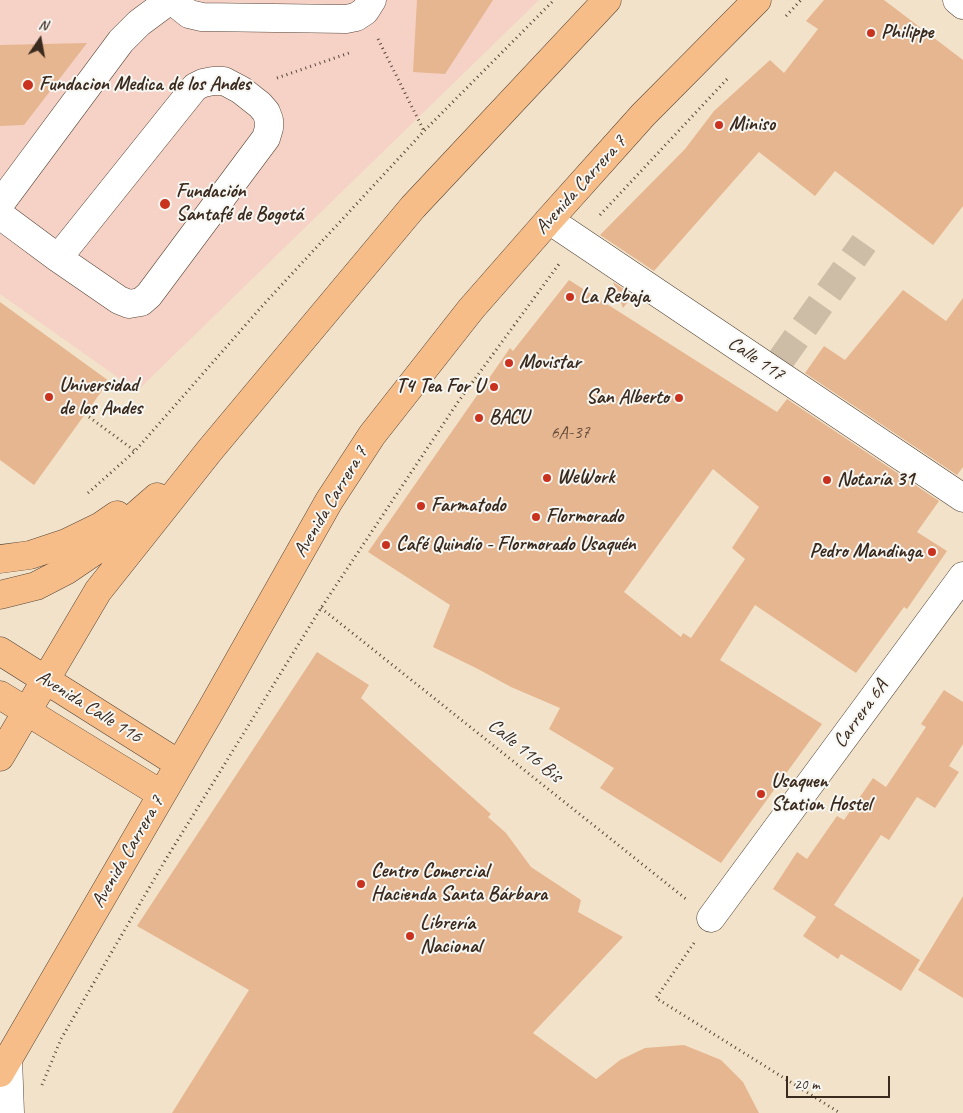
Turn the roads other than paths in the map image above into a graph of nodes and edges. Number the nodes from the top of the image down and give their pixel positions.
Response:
1 (170, 0) edge
2 (176, 0) edge
3 (606, 0) edge
4 (757, 0) edge
5 (957, 0) edge
6 (963, 5) edge
7 (368, 6) edge
8 (0, 204) edge
9 (0, 215) edge
10 (549, 220) junction
11 (58, 258) junction
12 (210, 450) junction
13 (963, 498) edge
14 (0, 559) edge
15 (963, 576) edge
16 (0, 595) edge
17 (0, 637) edge
18 (0, 651) edge
19 (45, 680) junction
20 (0, 695) edge
21 (26, 711) junction
22 (0, 757) edge
23 (179, 764) junction
24 (161, 794) junction
25 (711, 918) road end
26 (4, 1066) edge
27 (10, 1113) edge

1 - 8 street
2 - 7 street
3 - 12 main road
4 - 10 main road, Avenida Carrera 7
5 - 6 street
9 - 11 street
10 - 13 street, Calle 117
10 - 23 main road, Avenida Carrera 7
11 - 11 street
12 - 14 main road
12 - 16 main road
12 - 19 main road
15 - 25 street, Carrera 6A
17 - 19 main road
18 - 19 main road, Avenida Calle 116
19 - 21 main road
19 - 23 main road, Avenida Calle 116
20 - 21 main road, Avenida Calle 116
21 - 22 main road
21 - 24 main road, Avenida Calle 116
23 - 24 main road, Avenida Carrera 7
24 - 26 main road, Avenida Carrera 7
26 - 27 street

